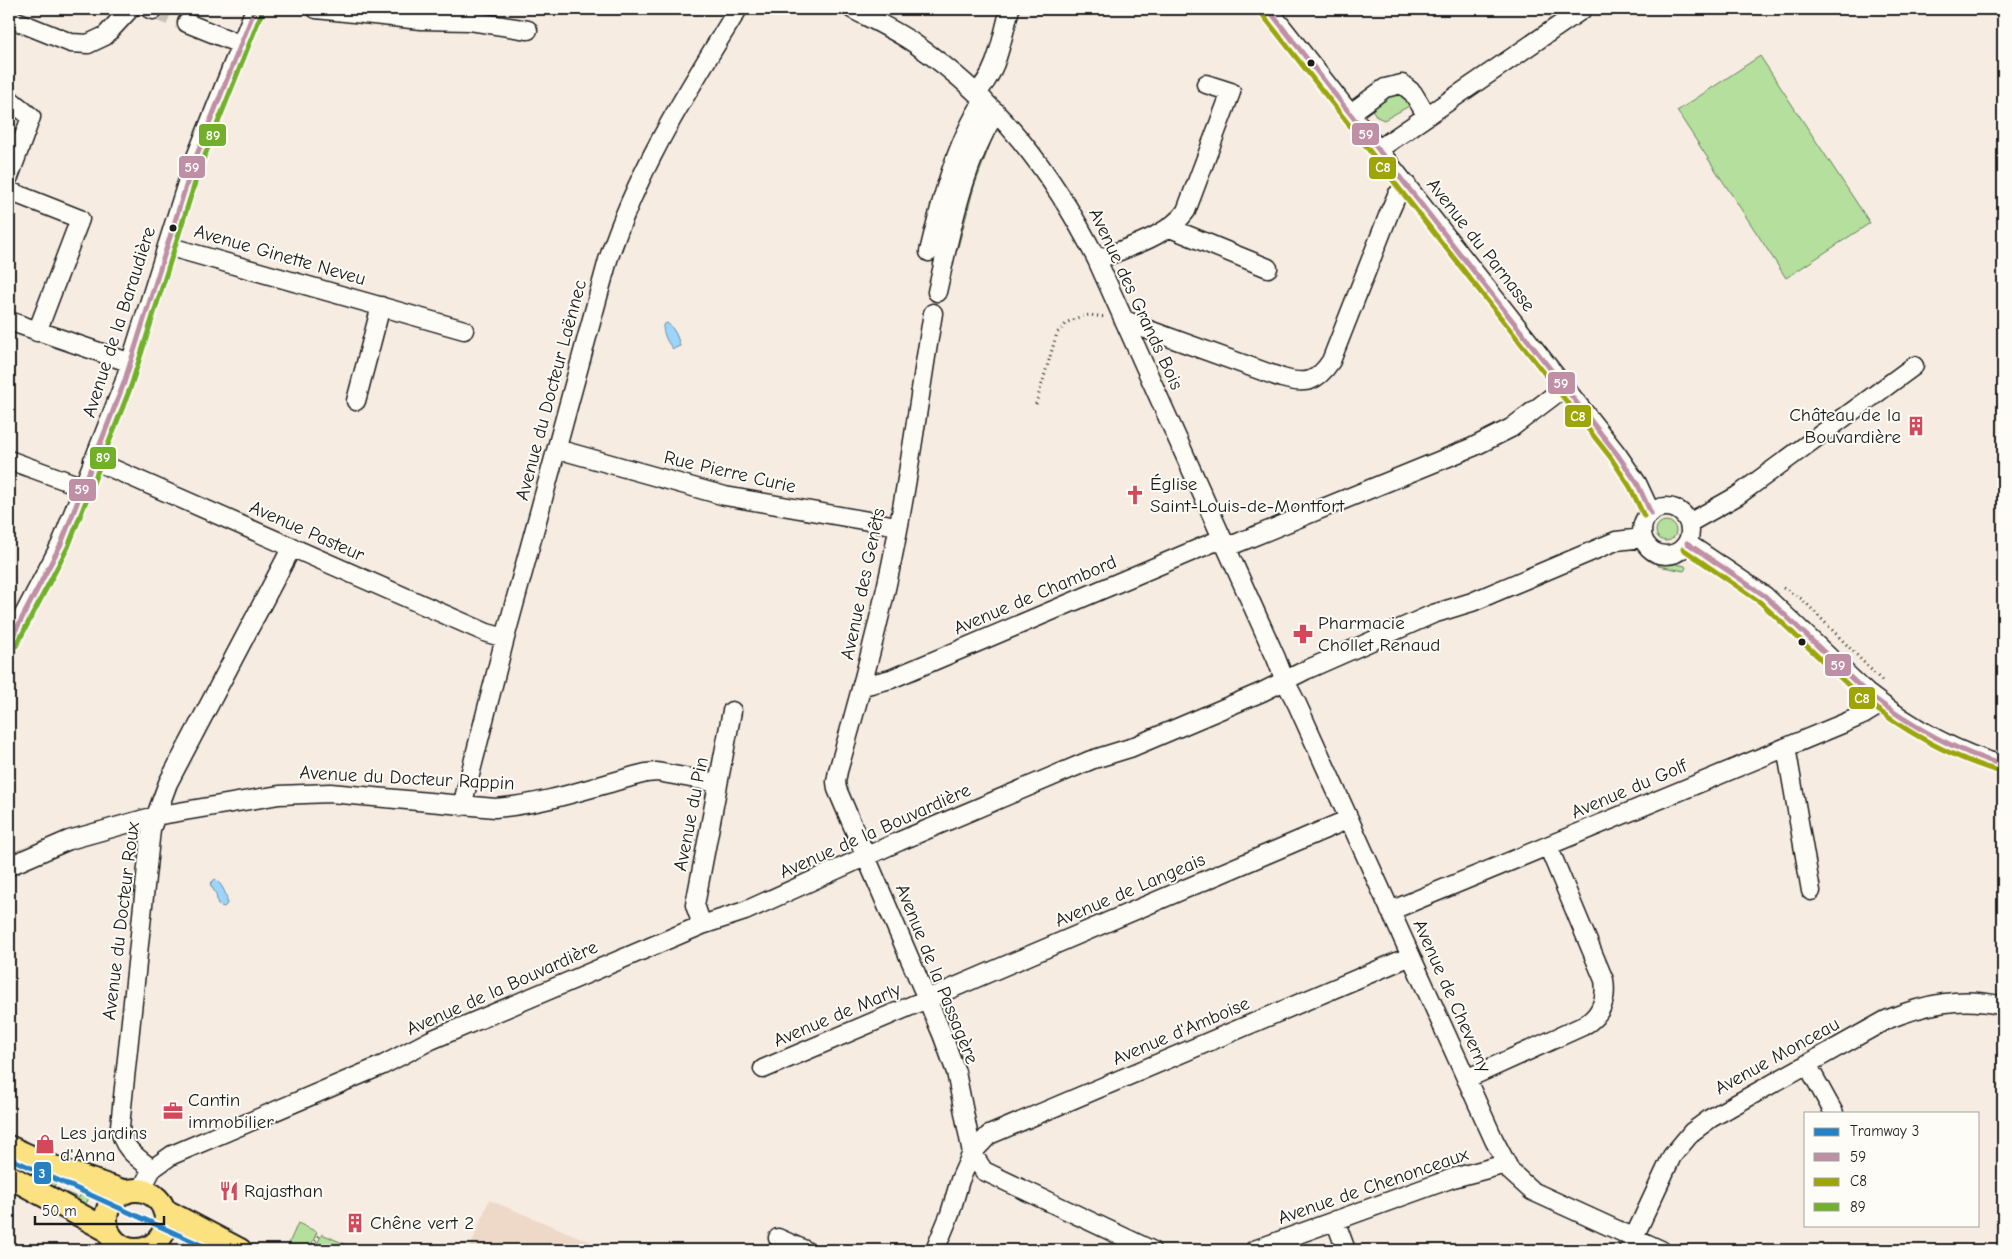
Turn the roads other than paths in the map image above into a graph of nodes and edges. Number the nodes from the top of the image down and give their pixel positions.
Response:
1 (130, 9) edge
2 (255, 9) edge
3 (316, 9) edge
4 (738, 9) edge
5 (852, 9) edge
6 (1010, 9) edge
7 (1268, 9) edge
8 (1583, 9) edge
9 (9, 18) edge
10 (188, 23) tunnel mouth
11 (528, 30) dead end
12 (242, 45) junction
13 (1206, 84) dead end
14 (9, 99) edge
15 (985, 102) junction
16 (1351, 113) junction
17 (1427, 116) junction
18 (1379, 149) junction
19 (9, 177) edge
20 (1407, 185) junction
21 (9, 191) edge
22 (1170, 228) junction
23 (167, 246) junction
24 (930, 252) dead end
25 (1097, 260) junction
26 (1268, 268) dead end
27 (937, 292) dead end
28 (381, 306) junction
29 (933, 313) dead end
30 (1115, 317) junction
31 (9, 321) edge
32 (464, 330) dead end
33 (37, 332) junction
34 (131, 364) junction
35 (1914, 366) dead end
36 (1565, 387) junction
37 (356, 401) dead end
38 (556, 449) junction
39 (9, 460) edge
40 (93, 460) junction
41 (82, 488) junction
42 (1650, 513) junction
43 (1689, 523) junction
44 (897, 526) junction
45 (1644, 538) junction
46 (1224, 543) junction
47 (1687, 543) junction
48 (292, 547) junction
49 (11, 632) edge
50 (505, 638) junction
51 (1285, 681) junction
52 (863, 686) junction
53 (1886, 696) junction
54 (732, 711) dead end
55 (1786, 747) junction
56 (2003, 765) edge
57 (718, 783) junction
58 (462, 806) junction
59 (155, 816) junction
60 (1349, 820) junction
61 (1548, 846) junction
62 (866, 857) junction
63 (9, 866) edge
64 (1811, 891) dead end
65 (1390, 911) junction
66 (702, 925) junction
67 (1411, 956) junction
68 (928, 999) junction
69 (2003, 1006) edge
70 (1807, 1064) junction
71 (762, 1069) dead end
72 (1466, 1078) junction
73 (1833, 1112) edge
74 (9, 1147) edge
75 (972, 1153) junction
76 (1506, 1164) junction
77 (152, 1169) junction
78 (9, 1176) edge
79 (133, 1191) junction
80 (164, 1210) junction
81 (1335, 1220) junction
82 (108, 1230) junction
83 (778, 1238) dead end
84 (1631, 1244) edge
85 (137, 1250) edge
86 (240, 1250) edge
87 (805, 1250) edge
88 (935, 1250) edge
89 (1151, 1250) edge
90 (1254, 1250) edge
91 (1346, 1250) edge
92 (1661, 1250) edge

1 - 9 street
2 - 12 street, Avenue de la Baraudière
3 - 11 street
4 - 38 street, Avenue du Docteur Laënnec
5 - 15 street, Avenue des Grands Bois
6 - 15 street
7 - 16 street, Avenue du Parnasse
8 - 17 street
10 - 12 street
12 - 23 street, Avenue de la Baraudière
13 - 22 street
14 - 19 street
15 - 24 street
15 - 25 street, Avenue des Grands Bois
15 - 27 street
16 - 17 street
16 - 18 street, Avenue du Parnasse
17 - 18 street
18 - 20 street, Avenue du Parnasse
20 - 30 street
20 - 36 street, Avenue du Parnasse
21 - 33 street
22 - 25 street
22 - 26 street
23 - 28 street, Avenue Ginette Neveu
23 - 34 street, Avenue de la Baraudière
25 - 30 street, Avenue des Grands Bois
28 - 32 street, Avenue Ginette Neveu
28 - 37 street, Avenue Ginette Neveu
29 - 44 street, Avenue des Genêts
30 - 46 street, Avenue des Grands Bois
31 - 33 street
33 - 34 street
34 - 40 street, Avenue de la Baraudière
35 - 43 street
36 - 42 street, Avenue du Parnasse
36 - 46 street, Avenue de Chambord
38 - 44 street, Rue Pierre Curie
38 - 50 street, Avenue du Docteur Laënnec
39 - 41 street
40 - 41 street, Avenue de la Baraudière
40 - 48 street, Avenue Pasteur
41 - 49 street, Avenue de la Baraudière
42 - 43 street
42 - 45 street
43 - 47 street
44 - 52 street, Avenue des Genêts
45 - 47 street
45 - 51 street, Avenue de la Bouvardière
46 - 51 street, Avenue des Grands Bois
46 - 52 street, Avenue de Chambord
47 - 53 street
48 - 50 street, Avenue Pasteur
48 - 59 street, Avenue du Docteur Roux
50 - 58 street, Avenue du Docteur Laënnec
51 - 60 street, Avenue de Cheverny
51 - 62 street, Avenue de la Bouvardière
52 - 62 street, Avenue des Genêts
53 - 55 street, Avenue du Golf
53 - 56 street
54 - 57 street, Avenue du Pin
55 - 61 street, Avenue du Golf
55 - 64 street
57 - 58 street, Avenue du Docteur Rappin
57 - 66 street, Avenue du Pin
58 - 59 street, Avenue du Docteur Rappin
59 - 63 street, Avenue du Docteur Rappin
59 - 77 street, Avenue du Docteur Roux
60 - 65 street, Avenue de Cheverny
60 - 68 street, Avenue de Langeais
61 - 65 street, Avenue du Golf
61 - 72 street
62 - 66 street, Avenue de la Bouvardière
62 - 68 street, Avenue de la Passagère
65 - 67 street, Avenue de Cheverny
66 - 77 street, Avenue de la Bouvardière
67 - 72 street, Avenue de Cheverny
67 - 75 street, Avenue d'Amboise
68 - 71 street, Avenue de Marly
68 - 75 street, Avenue de la Passagère
69 - 70 street, Avenue Monceau
70 - 73 street
70 - 84 street, Avenue Monceau
72 - 76 street, Avenue de Cheverny
74 - 79 main road
75 - 88 street
75 - 89 street
76 - 81 street, Avenue de Chenonceaux
76 - 84 street, Avenue de Cheverny
77 - 79 street, Avenue de la Bouvardière
78 - 82 main road
79 - 80 main road
79 - 82 main road
80 - 85 main road
80 - 86 main road
81 - 90 street, Avenue de Chenonceaux
81 - 91 street
82 - 85 main road
83 - 87 street
84 - 92 street, Avenue de Cheverny

